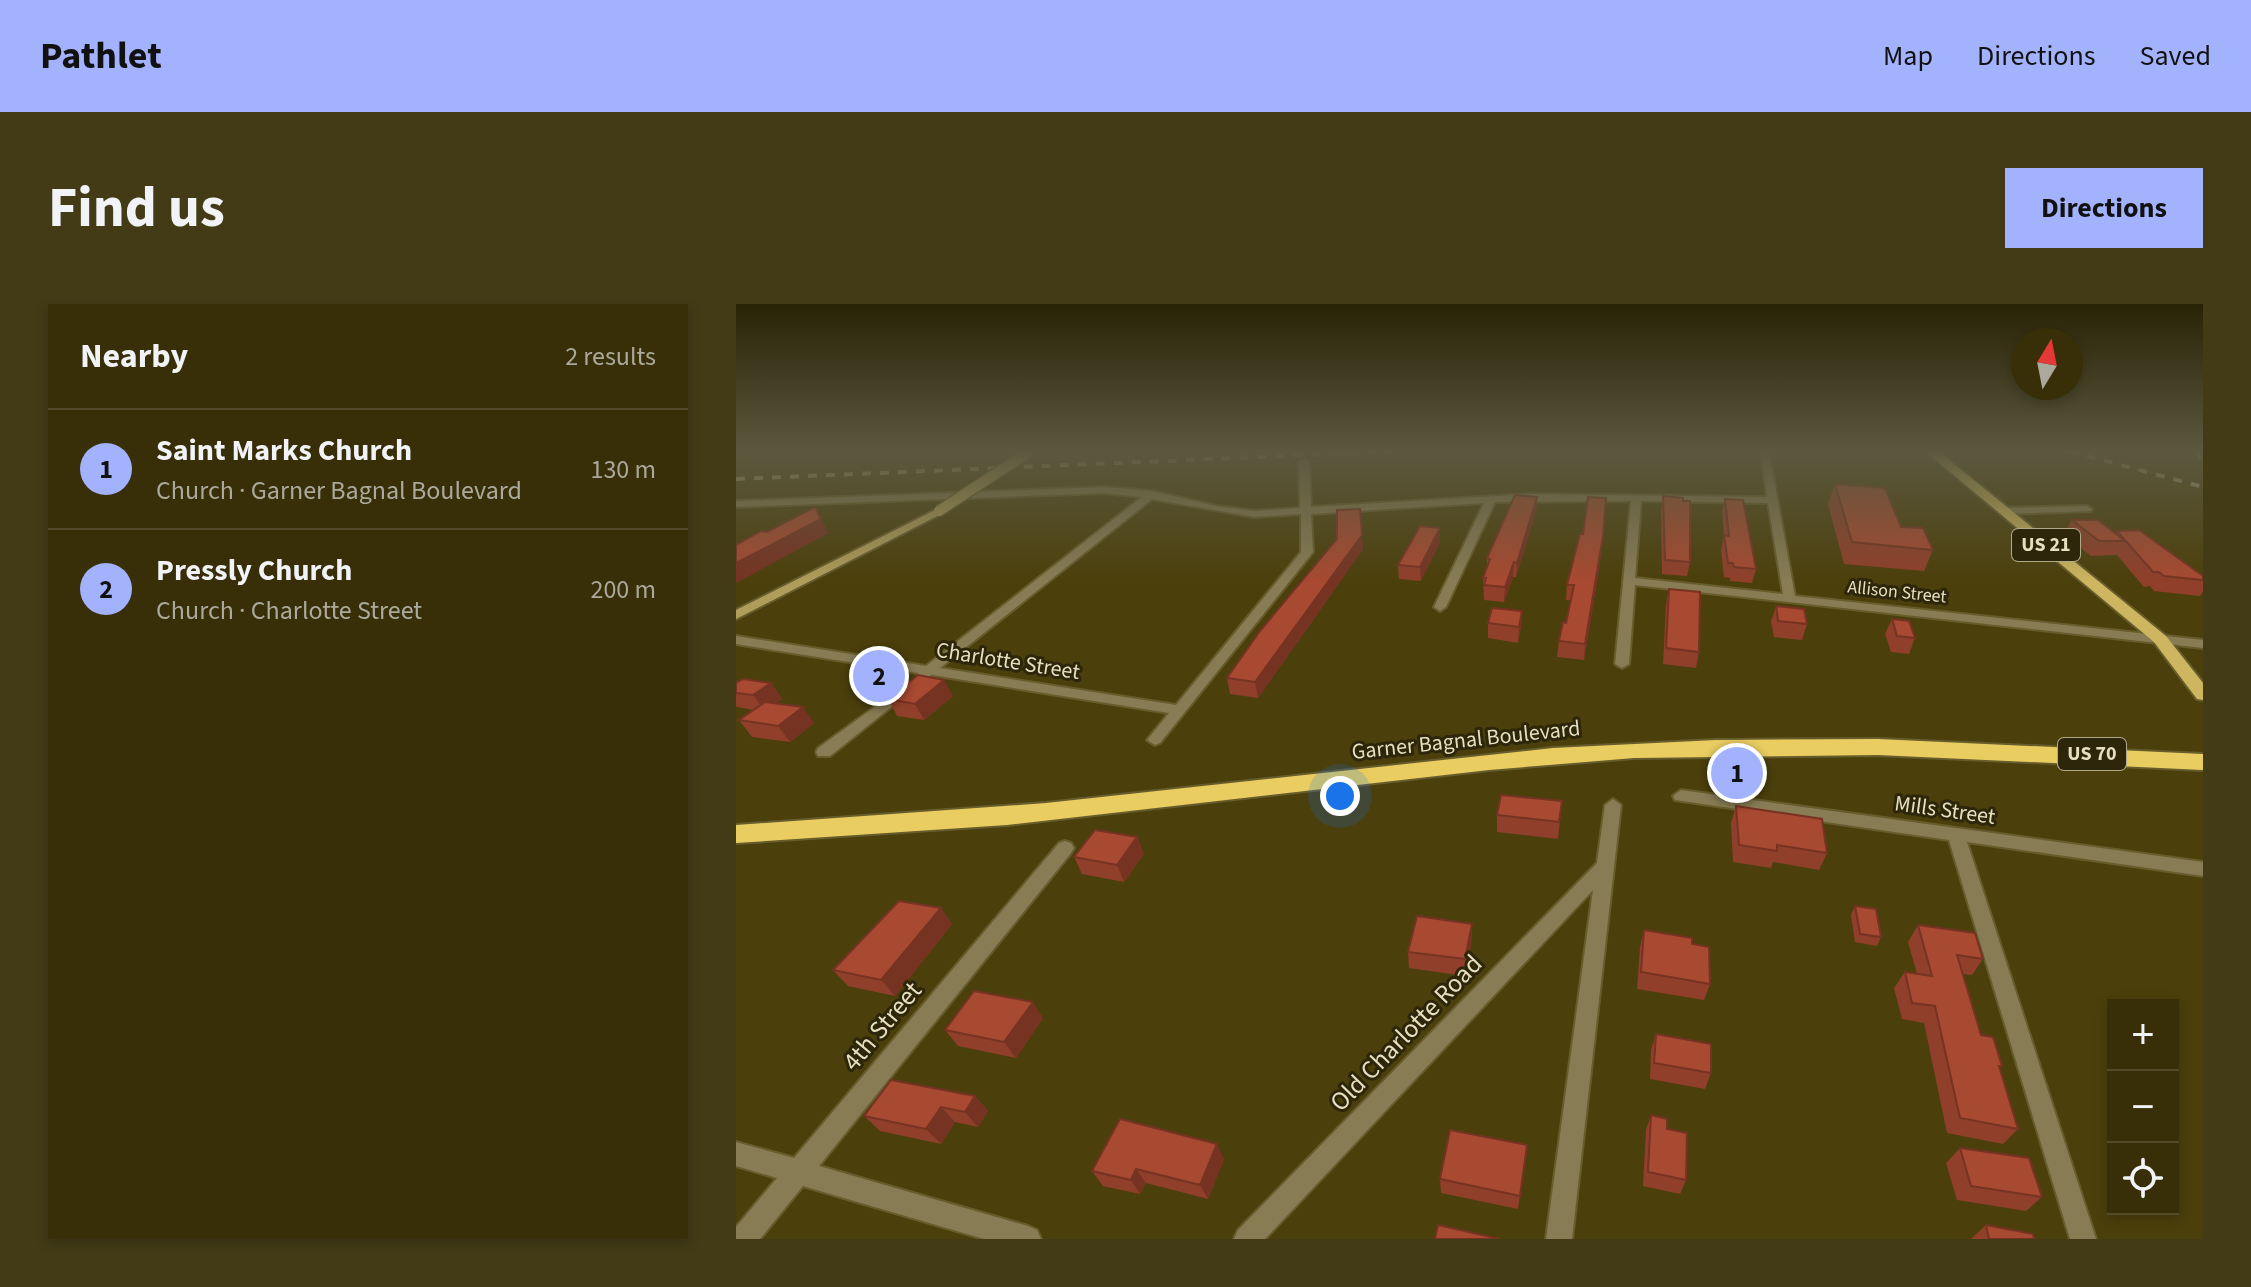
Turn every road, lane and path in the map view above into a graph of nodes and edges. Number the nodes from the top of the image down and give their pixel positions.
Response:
1 (964, 495) edge
2 (982, 495) edge
3 (1151, 495) edge
4 (1154, 495) edge
5 (1305, 495) edge
6 (1772, 495) edge
7 (1984, 495) edge
8 (1491, 499) junction
9 (1636, 499) junction
10 (1773, 500) junction
11 (736, 504) edge
12 (2087, 509) dead end
13 (1306, 511) junction
14 (2004, 511) junction
15 (1630, 581) junction
16 (1790, 599) junction
17 (1440, 607) dead end
18 (736, 615) edge
19 (2160, 639) junction
20 (736, 640) edge
21 (2203, 644) edge
22 (1622, 664) dead end
23 (928, 671) junction
24 (2203, 695) edge
25 (1179, 710) junction
26 (1155, 740) dead end
27 (824, 752) dead end
28 (2203, 762) edge
29 (1681, 796) dead end
30 (1613, 805) dead end
31 (736, 834) edge
32 (1956, 834) junction
33 (1065, 848) dead end
34 (1605, 866) junction
35 (2203, 869) edge
36 (736, 1154) edge
37 (798, 1172) junction
38 (743, 1239) edge
39 (1028, 1239) edge
40 (1247, 1239) edge
41 (1559, 1239) edge
42 (2083, 1239) edge

1 - 18 street, bridge
2 - 11 street
3 - 23 street
4 - 13 street
5 - 13 street
6 - 10 street
7 - 14 main road, US 21
8 - 9 street
8 - 13 street
8 - 17 street
9 - 10 street
9 - 15 street
10 - 16 street
12 - 14 street
13 - 25 street
14 - 19 main road, US 21
15 - 16 street, Allison Street
15 - 22 street
16 - 19 street, Allison Street
19 - 21 street, Allison Street
19 - 24 main road, US 21
20 - 23 street, Charlotte Street
23 - 25 street, Charlotte Street
23 - 27 street
25 - 26 street
28 - 31 highway, Garner Bagnal Boulevard / US 70
29 - 32 street, Mills Street
30 - 34 street
32 - 35 street, Mills Street
32 - 42 street
33 - 37 street, 4th Street
34 - 40 street, Old Charlotte Road
34 - 41 street
36 - 37 street
37 - 38 street, 4th Street
37 - 39 street

